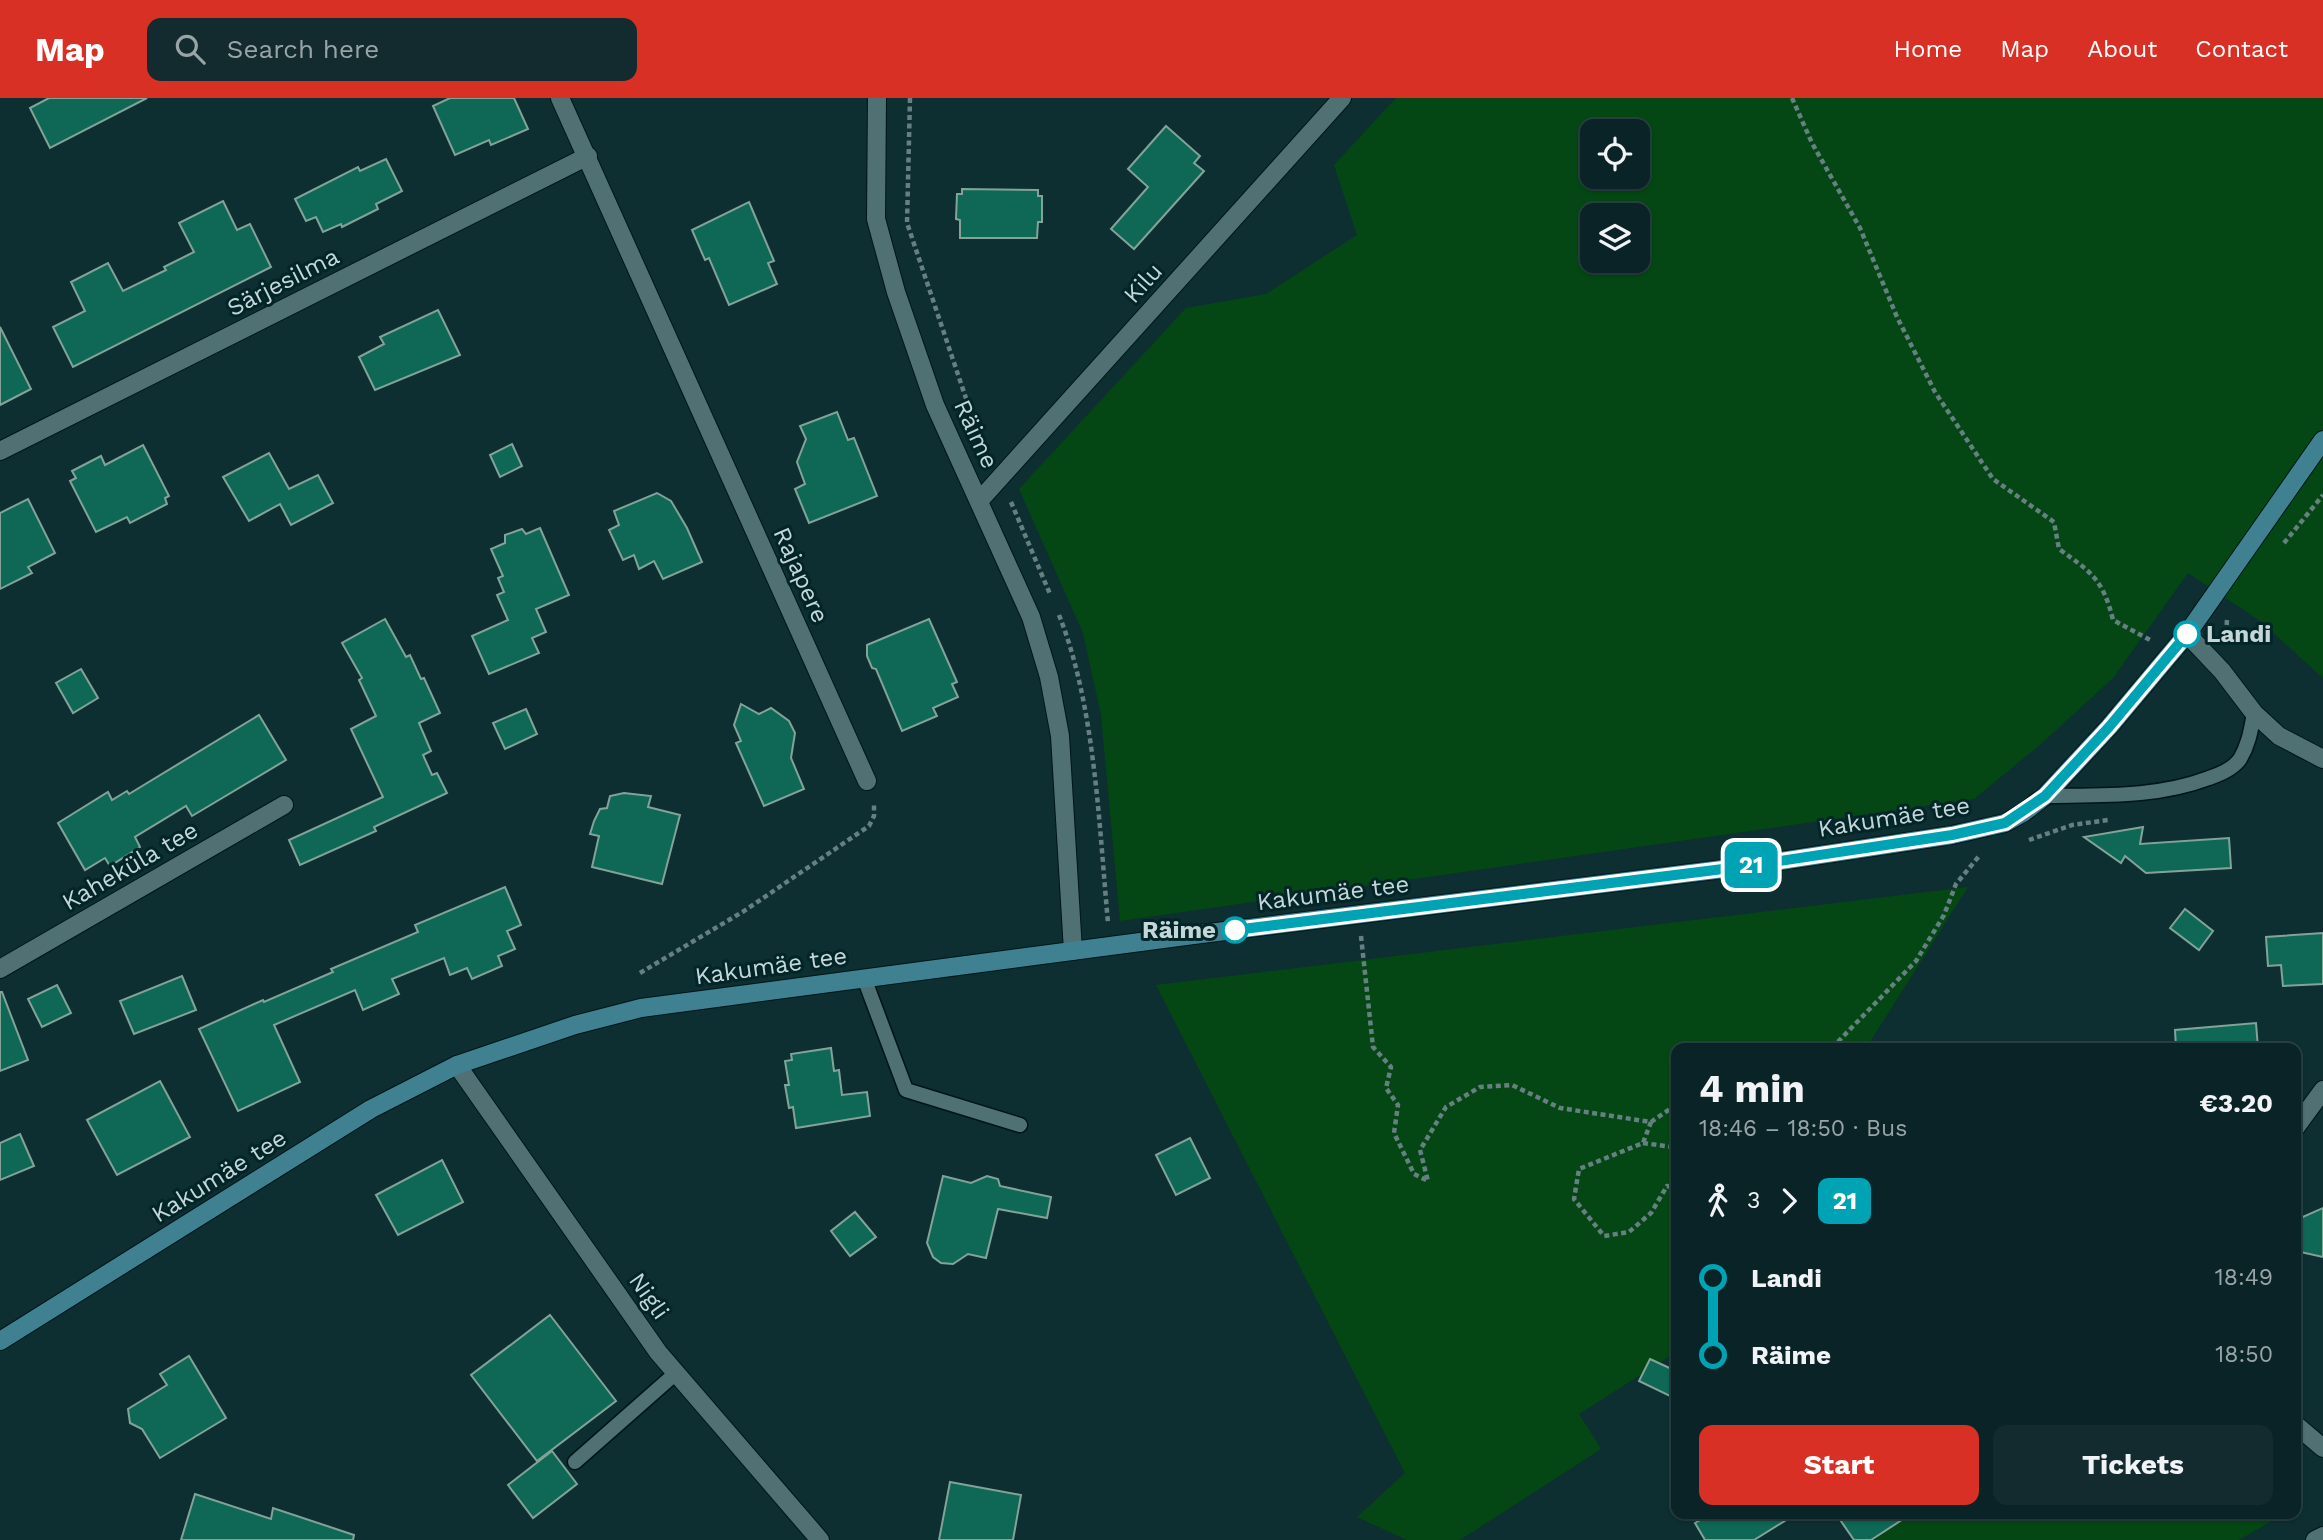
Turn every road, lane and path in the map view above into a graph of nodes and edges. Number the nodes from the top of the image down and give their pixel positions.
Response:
1 (560, 98) edge
2 (877, 98) edge
3 (1342, 98) edge
4 (1792, 98) edge
5 (587, 156) junction
6 (2323, 440) edge
7 (0, 451) edge
8 (980, 500) junction
9 (2187, 634) junction
10 (2175, 649) junction
11 (2254, 713) junction
12 (2323, 758) edge
13 (867, 781) joint
14 (2045, 796) junction
15 (284, 805) dead end
16 (1983, 852) dead end
17 (1361, 936) dead end
18 (1073, 951) junction
19 (0, 969) edge
20 (640, 973) dead end
21 (864, 978) junction
22 (1837, 1043) edge
23 (457, 1065) junction
24 (2323, 1090) edge
25 (1671, 1108) edge
26 (2301, 1120) edge
27 (1651, 1122) junction
28 (1020, 1125) dead end
29 (1643, 1143) junction
30 (1671, 1147) edge
31 (1671, 1187) edge
32 (0, 1341) edge
33 (676, 1373) junction
34 (2301, 1429) edge
35 (2323, 1448) edge
36 (575, 1462) dead end
37 (2323, 1536) edge
38 (820, 1540) edge
39 (2315, 1540) edge

1 - 5 street, Rajapere
2 - 8 street, Räime
3 - 8 street, Kilu
4 - 10 path
5 - 7 street, Särjesilma
5 - 13 street, Rajapere
6 - 9 street, Kakumäe tee
8 - 18 street, Räime
9 - 10 street, Kakumäe tee
9 - 11 street
10 - 14 street, Kakumäe tee
11 - 12 street
11 - 14 lane
13 - 20 path
14 - 18 street, Kakumäe tee
15 - 19 street, Kaheküla tee
16 - 22 path
17 - 27 path
18 - 21 street, Kakumäe tee
21 - 23 street, Kakumäe tee
21 - 28 lane
23 - 32 street, Kakumäe tee
23 - 33 street, Nigli
24 - 26 street
25 - 27 path
27 - 29 path
29 - 30 path
29 - 31 path
33 - 36 lane
33 - 38 street, Nigli
34 - 35 street
37 - 39 street

